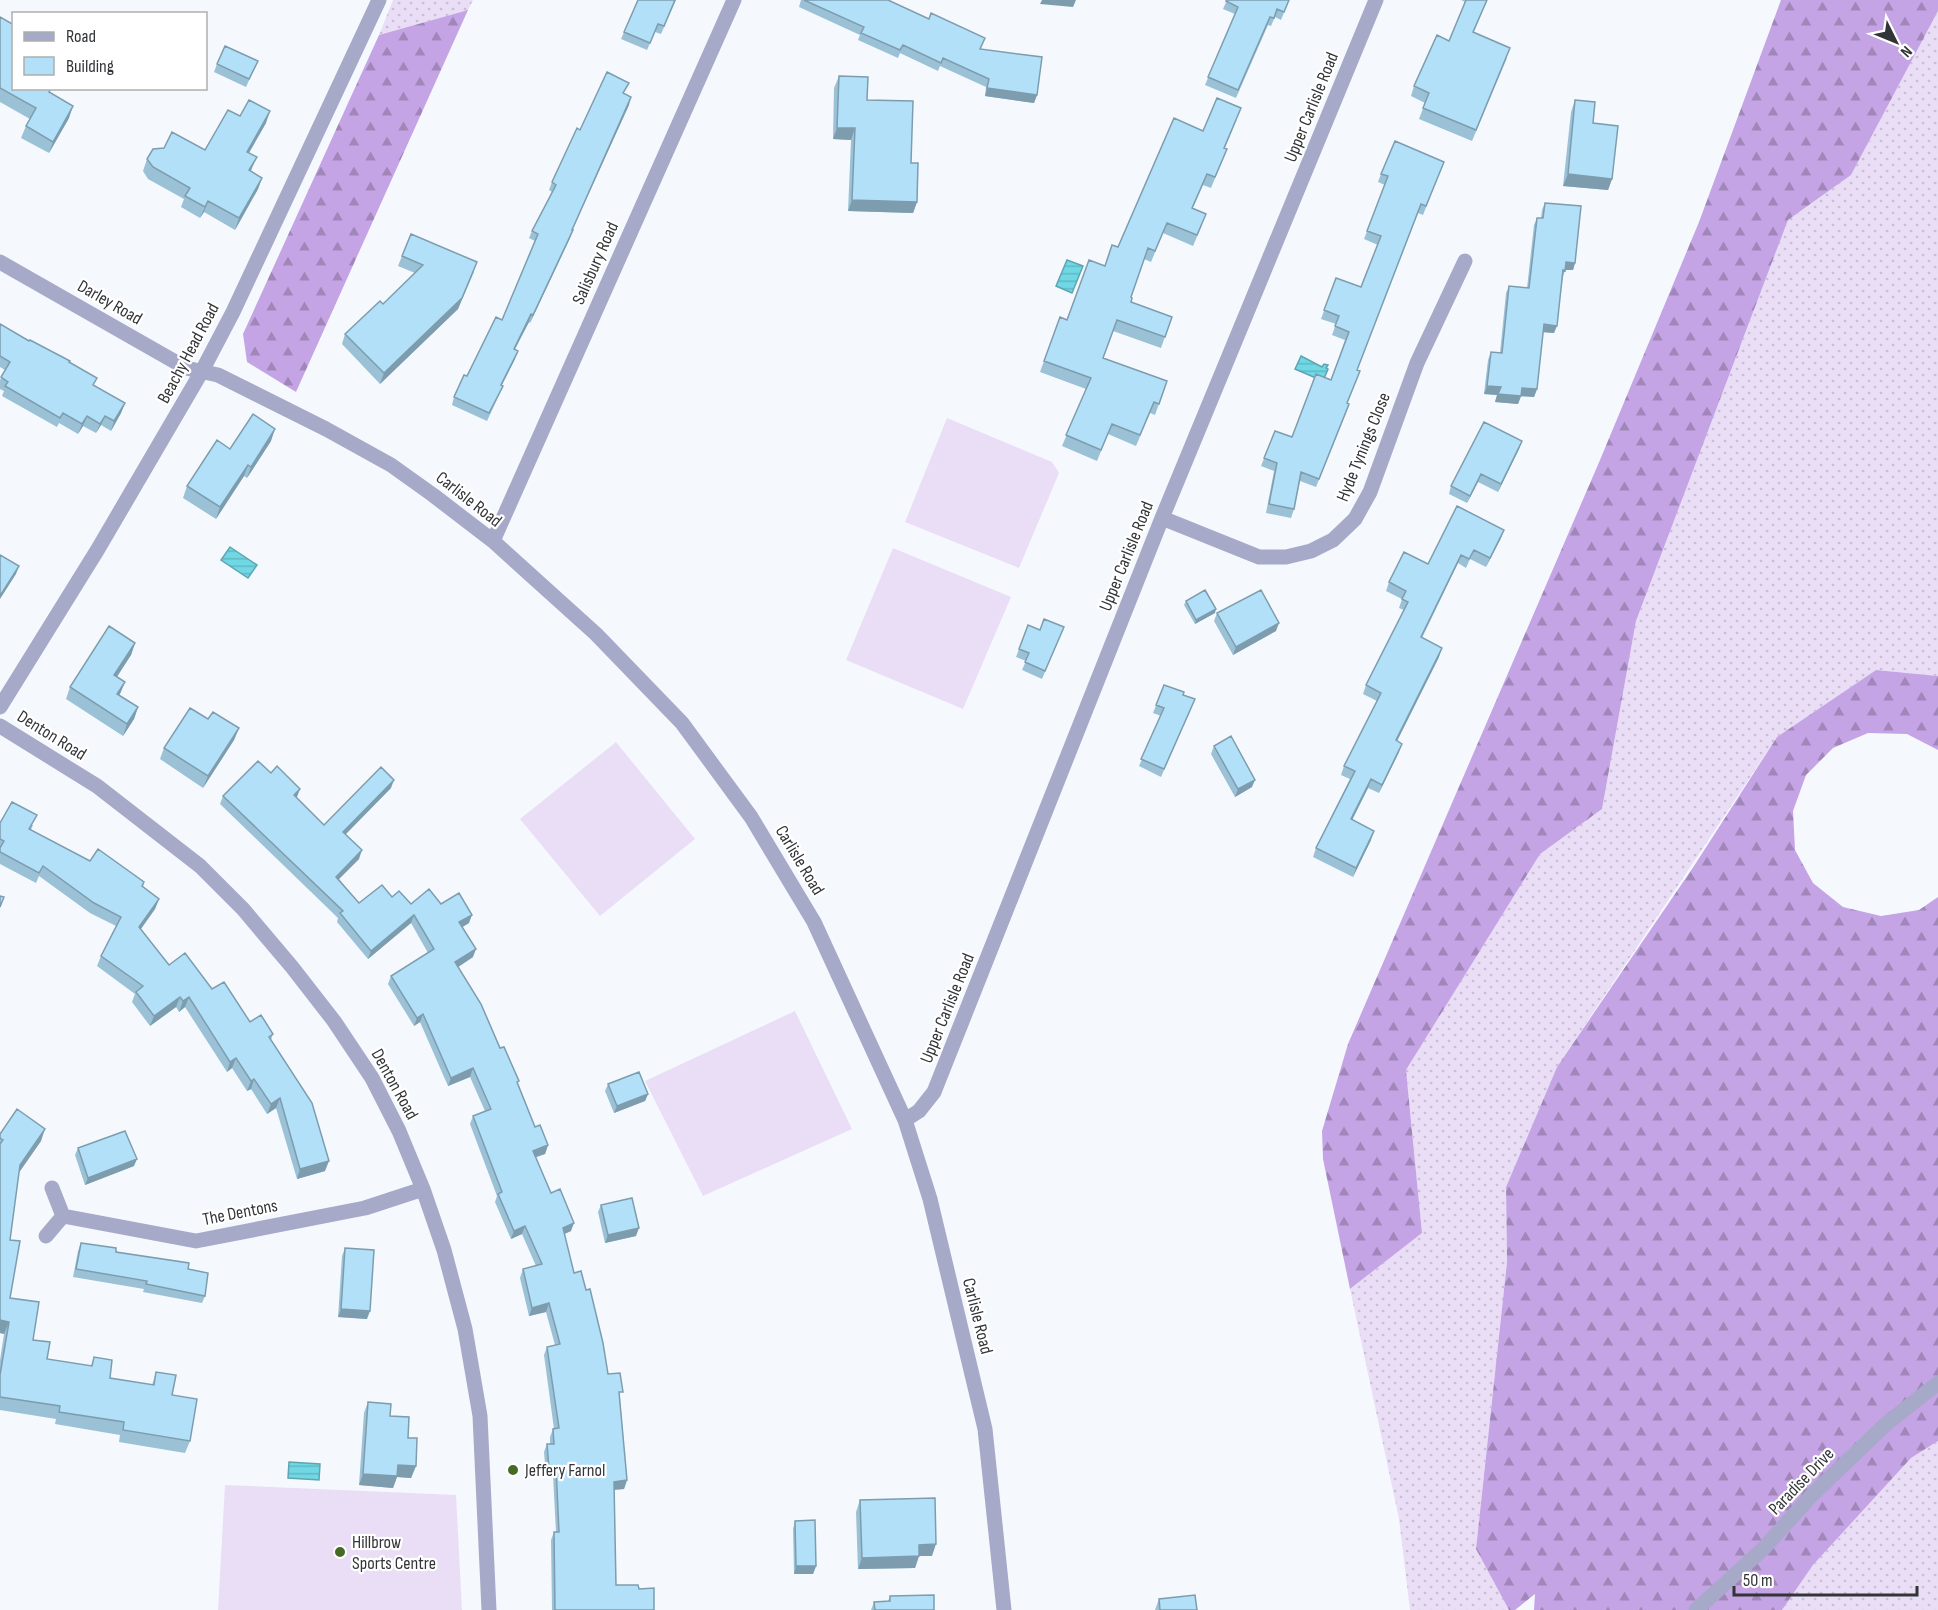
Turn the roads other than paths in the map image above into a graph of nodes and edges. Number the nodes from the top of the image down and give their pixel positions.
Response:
1 (379, 0) edge
2 (734, 0) edge
3 (1376, 0) edge
4 (1465, 261) dead end
5 (0, 262) edge
6 (202, 371) junction
7 (1162, 518) junction
8 (493, 542) junction
9 (0, 707) edge
10 (0, 726) edge
11 (905, 1120) junction
12 (52, 1188) dead end
13 (423, 1189) junction
14 (63, 1216) junction
15 (46, 1236) dead end
16 (1938, 1383) edge
17 (489, 1610) edge
18 (1004, 1610) edge
19 (1696, 1610) edge

1 - 6 street, Beachy Head Road
2 - 8 street, Salisbury Road
3 - 7 street, Upper Carlisle Road
4 - 7 street, Hyde Tynings Close
5 - 6 street, Darley Road
6 - 8 street, Carlisle Road
6 - 9 street, Beachy Head Road
7 - 11 street, Upper Carlisle Road
8 - 11 street, Carlisle Road
10 - 13 street, Denton Road
11 - 18 street, Carlisle Road
12 - 14 street
13 - 14 street, The Dentons
13 - 17 street, Denton Road
14 - 15 street
16 - 19 street, Paradise Drive

